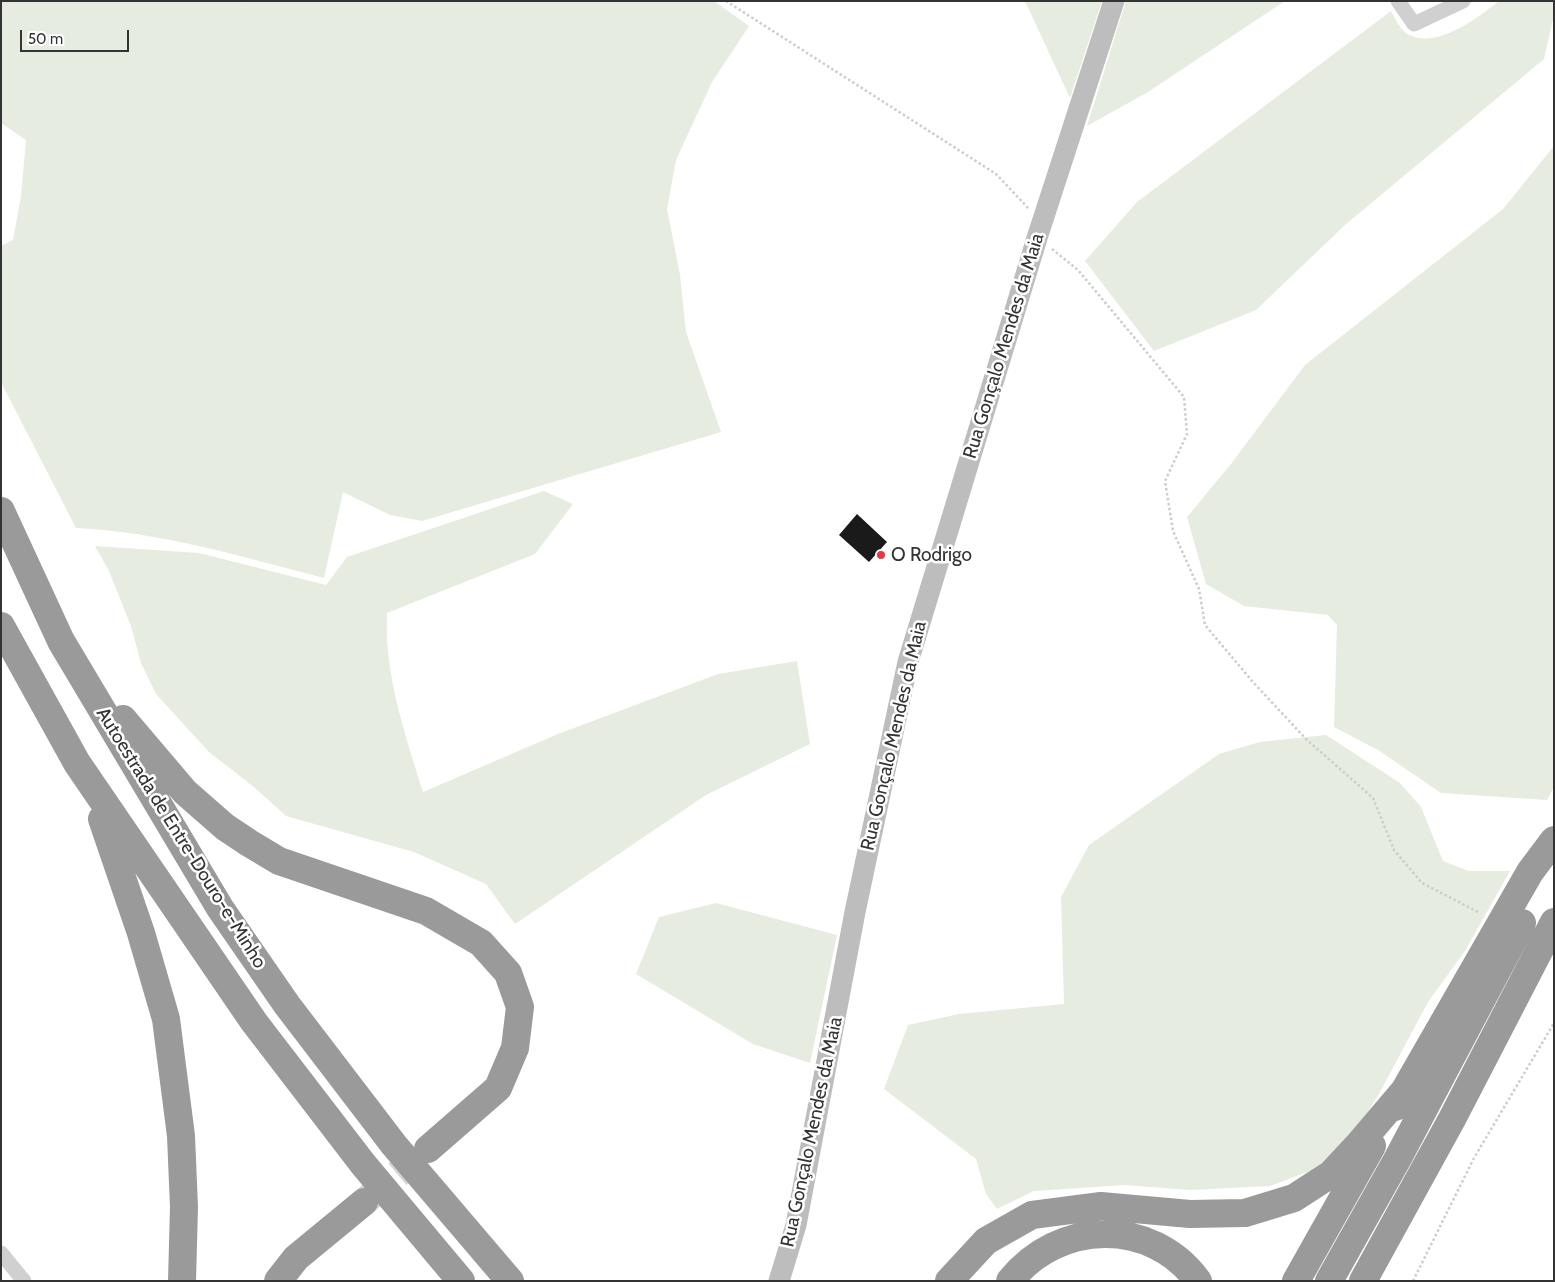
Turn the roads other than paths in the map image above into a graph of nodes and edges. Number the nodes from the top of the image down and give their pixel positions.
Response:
1 (1114, 1) edge
2 (1398, 1) edge
3 (1463, 1) edge
4 (1, 511) edge
5 (1, 626) edge
6 (61, 641) junction
7 (77, 763) junction
8 (1554, 840) edge
9 (1554, 858) edge
10 (1554, 922) edge
11 (1404, 1091) junction
12 (428, 1149) tunnel mouth
13 (364, 1202) tunnel mouth
14 (1, 1253) edge
15 (24, 1281) edge
16 (182, 1281) edge
17 (278, 1281) edge
18 (461, 1281) edge
19 (510, 1281) edge
20 (779, 1281) edge
21 (949, 1281) edge
22 (1010, 1281) edge
23 (1198, 1281) edge
24 (1296, 1281) edge
25 (1330, 1281) edge
26 (1363, 1281) edge

1 - 20 street, Rua Gonçalo Mendes da Maia
2 - 3 street
4 - 6 highway, Autoestrada de Entre-Douro-e-Minho
5 - 7 highway, Autoestrada de Entre-Douro-e-Minho
6 - 12 highway
6 - 19 highway, Autoestrada de Entre-Douro-e-Minho
7 - 16 highway
7 - 18 highway, Autoestrada de Entre-Douro-e-Minho
8 - 11 highway
9 - 25 highway
10 - 26 highway
11 - 21 highway
11 - 24 highway
13 - 17 highway
14 - 15 street
22 - 23 highway

